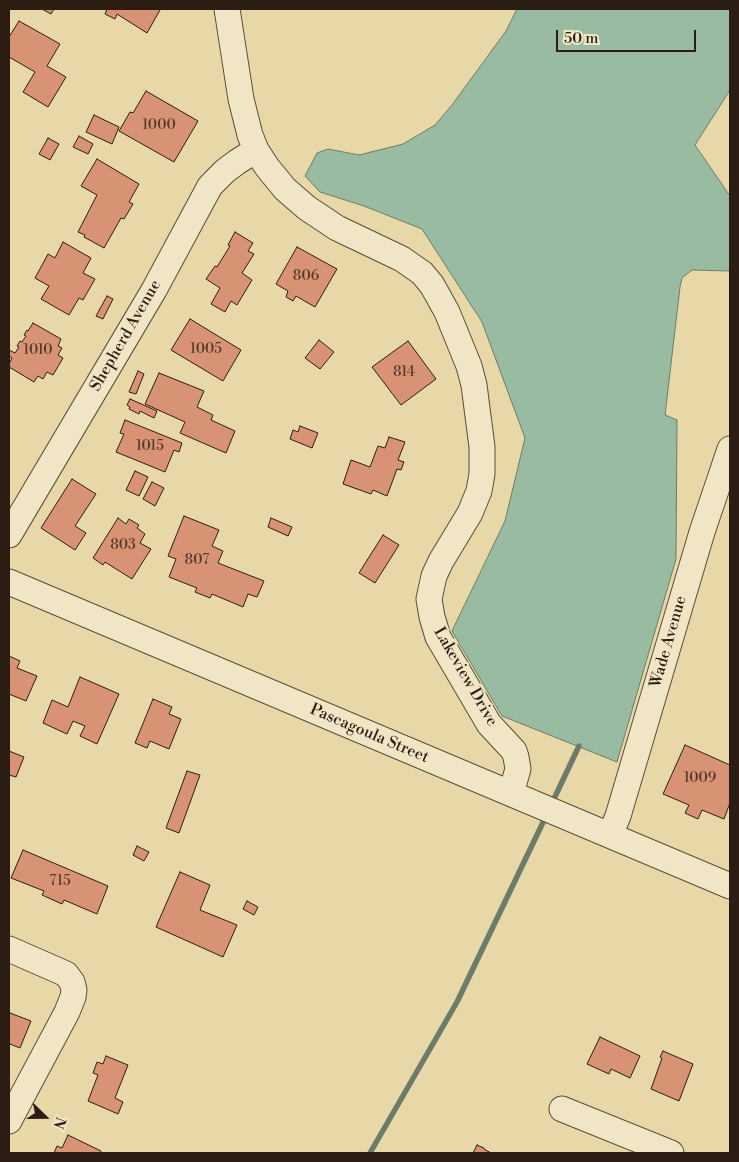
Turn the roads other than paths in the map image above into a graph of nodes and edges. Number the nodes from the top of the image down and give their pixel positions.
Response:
1 (227, 9) edge
2 (256, 150) junction
3 (730, 449) edge
4 (9, 535) edge
5 (9, 582) edge
6 (511, 793) junction
7 (610, 835) junction
8 (730, 886) edge
9 (9, 949) edge
10 (562, 1109) dead end
11 (9, 1121) edge
12 (671, 1153) edge

1 - 2 street, Lakeview Drive
2 - 4 street, Shepherd Avenue
2 - 6 street, Lakeview Drive
3 - 7 street, Wade Avenue
5 - 6 street, Pascagoula Street
6 - 7 street, Pascagoula Street
7 - 8 street, Pascagoula Street
9 - 11 street
10 - 12 street

